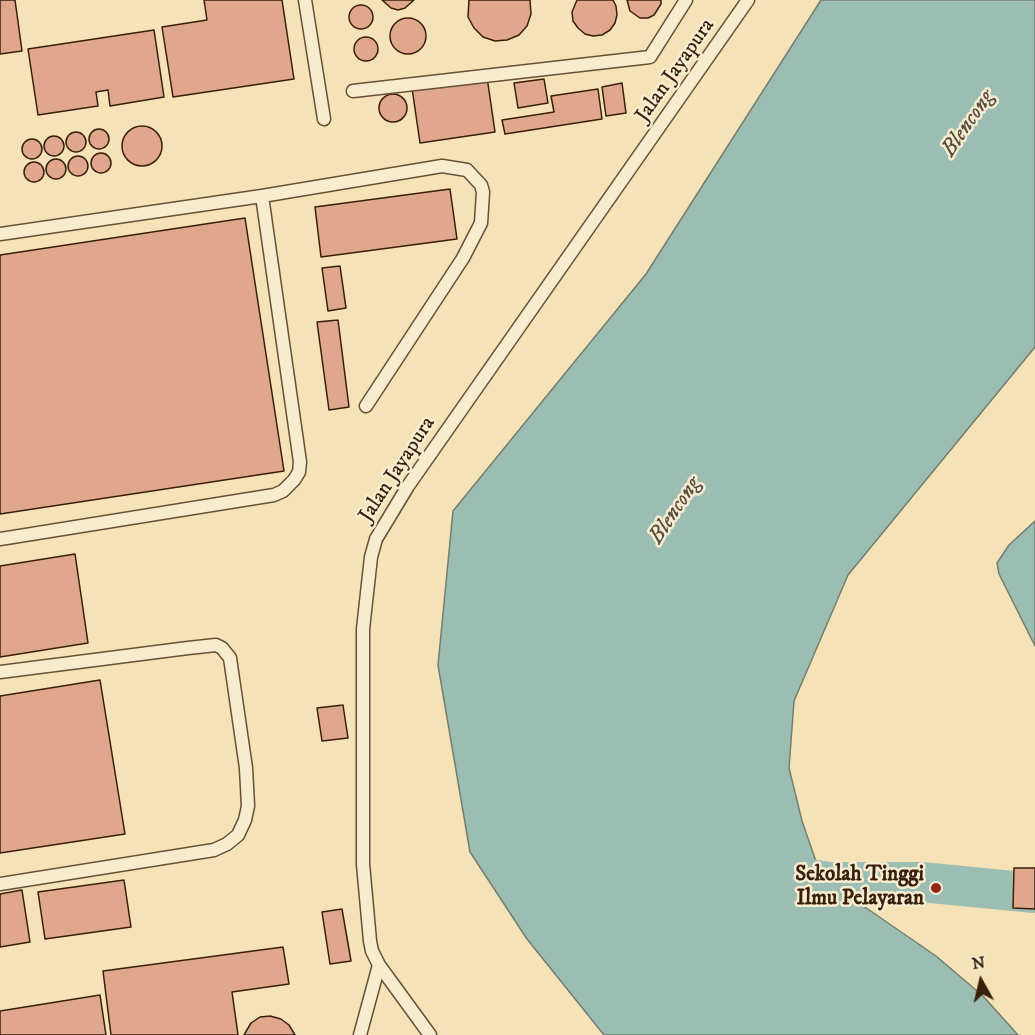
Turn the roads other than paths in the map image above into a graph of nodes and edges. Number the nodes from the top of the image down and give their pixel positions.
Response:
1 (305, 0) edge
2 (686, 0) edge
3 (748, 0) edge
4 (353, 91) dead end
5 (324, 119) dead end
6 (262, 196) junction
7 (0, 234) edge
8 (366, 406) dead end
9 (0, 539) edge
10 (0, 672) edge
11 (0, 884) edge
12 (379, 965) junction
13 (360, 1035) edge
14 (430, 1035) edge

1 - 5 lane
2 - 4 lane
3 - 12 lane, Jalan Jayapura
6 - 7 lane
6 - 8 lane
6 - 9 lane
10 - 11 lane
12 - 13 lane
12 - 14 lane, Jalan Jayapura

